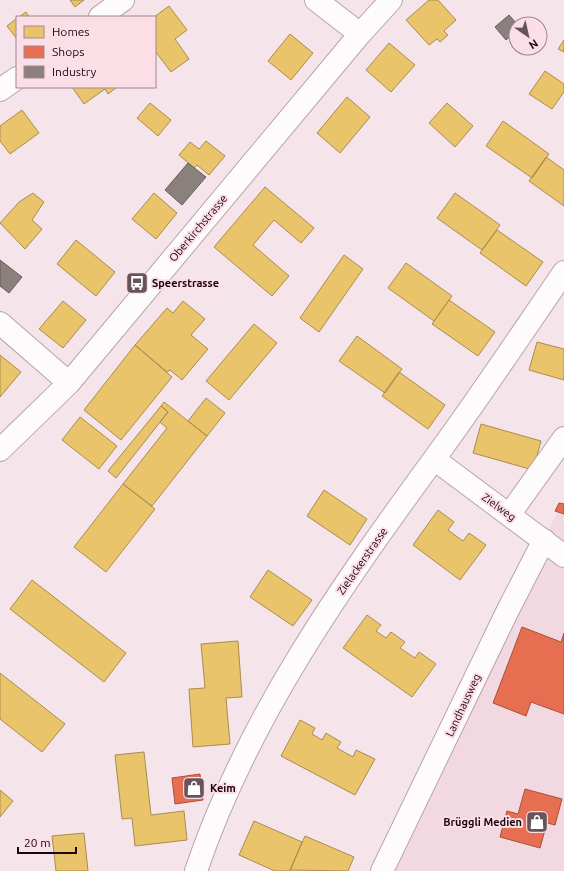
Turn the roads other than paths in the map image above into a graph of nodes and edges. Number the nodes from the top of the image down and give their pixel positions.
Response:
1 (123, 0) edge
2 (316, 0) edge
3 (391, 0) edge
4 (101, 16) edge
5 (360, 34) junction
6 (16, 79) edge
7 (0, 90) edge
8 (564, 272) edge
9 (0, 323) edge
10 (69, 383) junction
11 (564, 438) edge
12 (0, 450) edge
13 (434, 459) junction
14 (509, 515) junction
15 (544, 540) junction
16 (564, 556) edge
17 (196, 871) edge
18 (382, 871) edge

1 - 4 street
2 - 5 street
3 - 5 street, Oberkirchstrasse
5 - 10 street, Oberkirchstrasse
6 - 7 street
8 - 13 street, Zielackerstrasse
9 - 10 street
10 - 12 street, Oberkirchstrasse
11 - 14 street
13 - 14 street, Zielweg
13 - 17 street, Zielackerstrasse
14 - 15 street, Zielweg
15 - 16 street, Zielweg
15 - 18 street, Landhausweg

